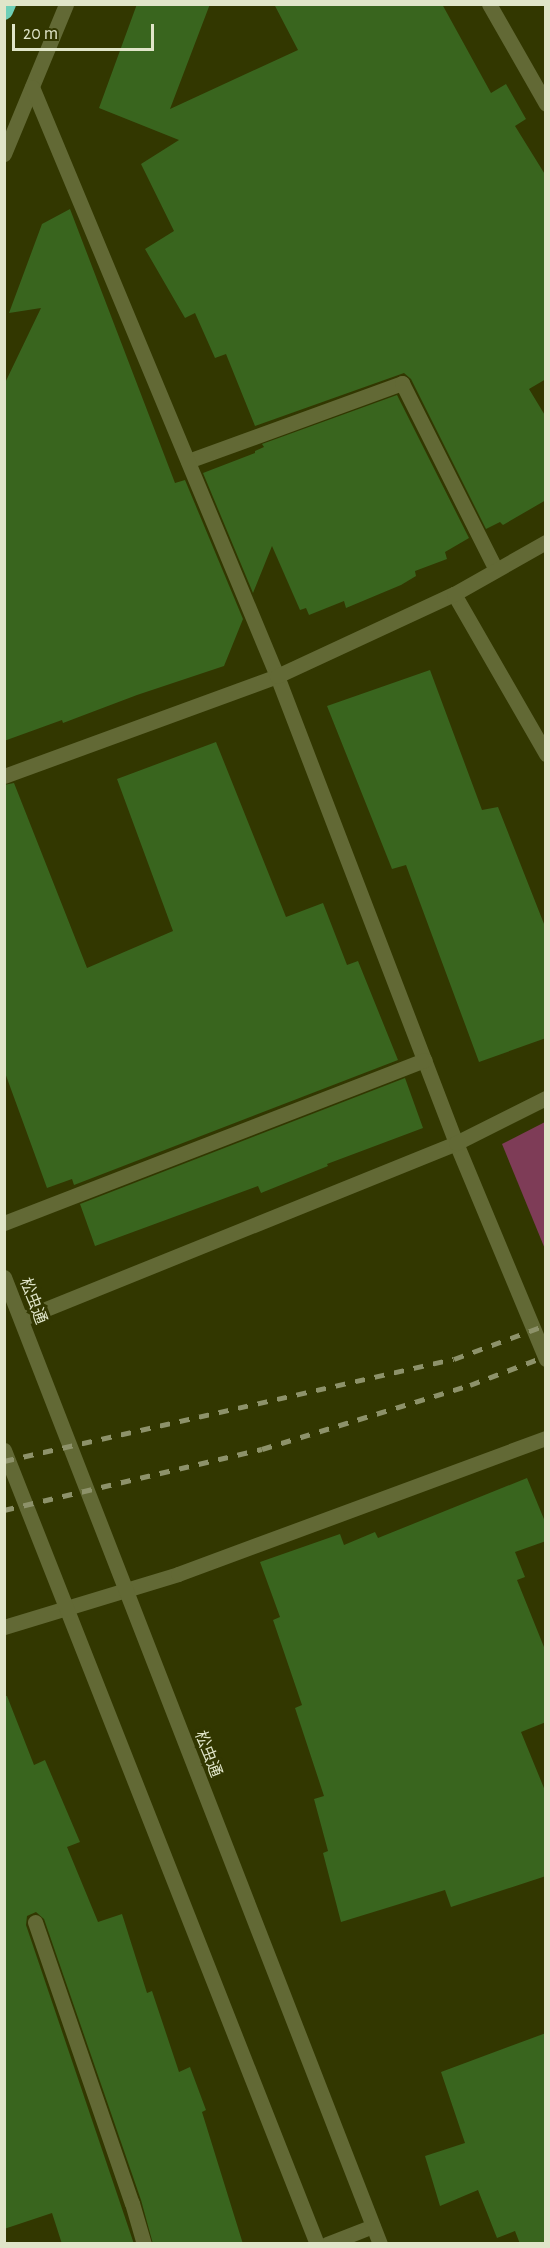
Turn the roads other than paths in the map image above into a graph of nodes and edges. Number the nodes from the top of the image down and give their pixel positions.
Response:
1 (7, 4) edge
2 (66, 4) edge
3 (489, 4) edge
4 (4, 11) edge
5 (33, 87) junction
6 (546, 104) edge
7 (4, 154) edge
8 (188, 461) junction
9 (546, 542) edge
10 (496, 570) junction
11 (454, 594) junction
12 (277, 676) junction
13 (546, 754) edge
14 (4, 776) edge
15 (424, 1060) junction
16 (546, 1098) edge
17 (456, 1143) junction
18 (4, 1222) edge
19 (4, 1278) edge
20 (21, 1319) junction
21 (546, 1359) edge
22 (546, 1438) edge
23 (4, 1450) edge
24 (125, 1591) junction
25 (67, 1609) junction
26 (4, 1627) edge
27 (36, 1922) dead end
28 (373, 2226) junction
29 (144, 2244) edge
30 (317, 2244) edge
31 (327, 2244) edge
32 (380, 2244) edge

1 - 4 highway
2 - 5 street
3 - 6 street
5 - 7 street
5 - 8 street
8 - 10 street
8 - 12 street
9 - 10 street
10 - 11 street
11 - 12 street
11 - 13 street
12 - 14 street
12 - 15 street
15 - 17 street
15 - 18 street
16 - 17 street
17 - 20 street
17 - 21 street
19 - 20 street, 松虫通
20 - 24 street, 松虫通
22 - 24 street
23 - 25 street
24 - 25 street
24 - 28 street, 松虫通
25 - 26 street
25 - 30 street
27 - 29 street
28 - 31 street
28 - 32 street, 松虫通

